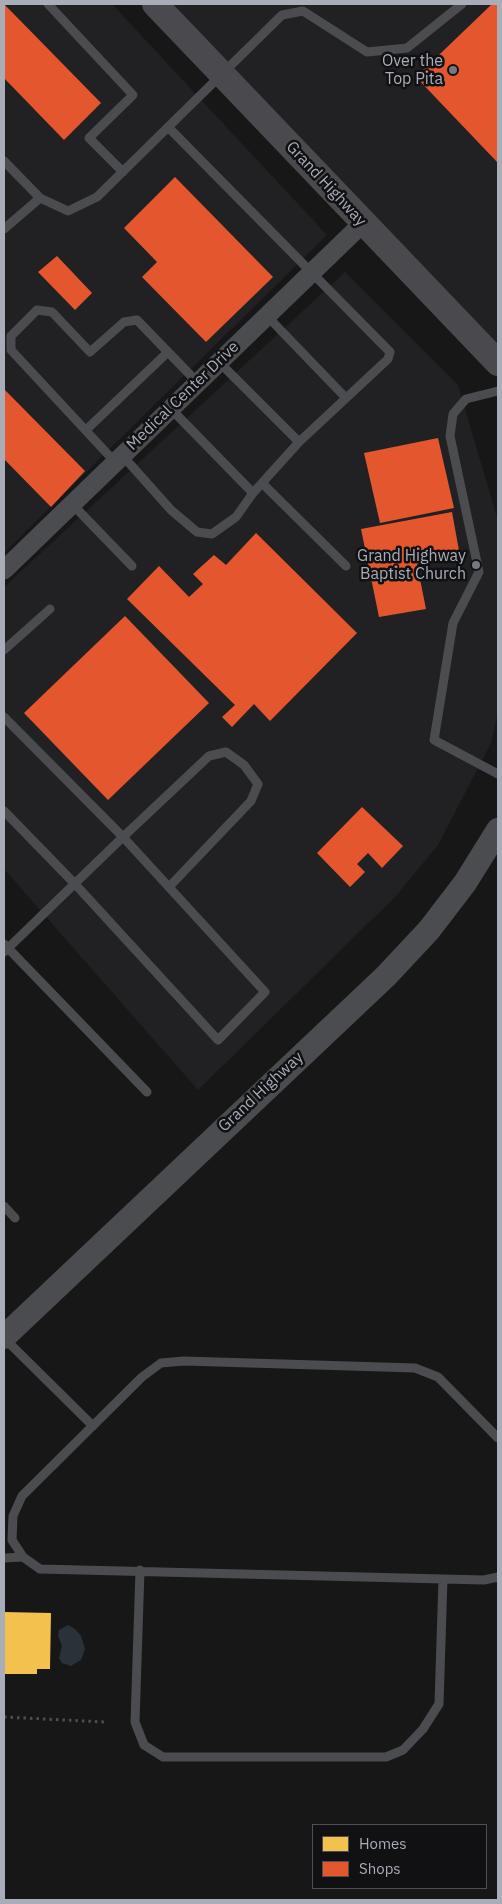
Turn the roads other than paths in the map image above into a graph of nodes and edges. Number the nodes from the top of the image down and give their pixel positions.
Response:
1 (48, 4) edge
2 (155, 4) edge
3 (462, 4) edge
4 (222, 74) junction
5 (168, 127) junction
6 (4, 161) edge
7 (123, 172) junction
8 (40, 198) junction
9 (363, 223) junction
10 (4, 229) edge
11 (311, 273) junction
12 (267, 316) junction
13 (168, 352) junction
14 (219, 362) junction
15 (498, 363) edge
16 (198, 383) junction
17 (498, 391) edge
18 (345, 397) junction
19 (171, 409) junction
20 (86, 430) junction
21 (299, 442) junction
22 (119, 459) junction
23 (262, 483) junction
24 (253, 493) junction
25 (72, 504) junction
26 (132, 566) dead end
27 (346, 566) dead end
28 (4, 570) edge
29 (50, 609) dead end
30 (4, 650) edge
31 (4, 717) edge
32 (498, 774) edge
33 (4, 811) edge
34 (498, 830) edge
35 (124, 838) junction
36 (75, 884) junction
37 (169, 887) junction
38 (5, 948) edge
39 (147, 1092) dead end
40 (4, 1206) edge
41 (15, 1218) dead end
42 (4, 1337) edge
43 (93, 1426) junction
44 (498, 1438) edge
45 (23, 1557) junction
46 (4, 1558) edge
47 (140, 1570) junction
48 (498, 1577) edge
49 (443, 1579) junction

1 - 7 lane
2 - 4 main road, Grand Highway
3 - 4 lane
4 - 5 lane
4 - 9 main road, Grand Highway
5 - 7 lane
5 - 11 lane
6 - 8 lane
7 - 8 lane
8 - 10 lane
9 - 11 street, Medical Center Drive
9 - 15 main road, Grand Highway
11 - 12 street, Medical Center Drive
11 - 18 lane
12 - 14 street, Medical Center Drive
12 - 18 lane
13 - 16 lane
13 - 20 lane
13 - 20 lane
14 - 16 street, Medical Center Drive
14 - 21 lane
16 - 19 street, Medical Center Drive
17 - 32 lane
18 - 21 lane
19 - 22 street, Medical Center Drive
19 - 24 lane
20 - 22 lane
21 - 23 lane
22 - 24 lane
22 - 25 street, Medical Center Drive
23 - 24 lane
23 - 27 lane
25 - 26 lane
25 - 28 street, Medical Center Drive
29 - 30 lane
31 - 35 lane
33 - 36 lane
34 - 42 street, Grand Highway
35 - 36 lane
35 - 37 lane
35 - 37 lane
36 - 37 lane
36 - 38 lane
38 - 39 lane
40 - 41 lane
42 - 43 lane
43 - 44 lane
43 - 45 lane
45 - 46 lane
45 - 47 lane
47 - 49 lane
47 - 49 lane
48 - 49 lane

